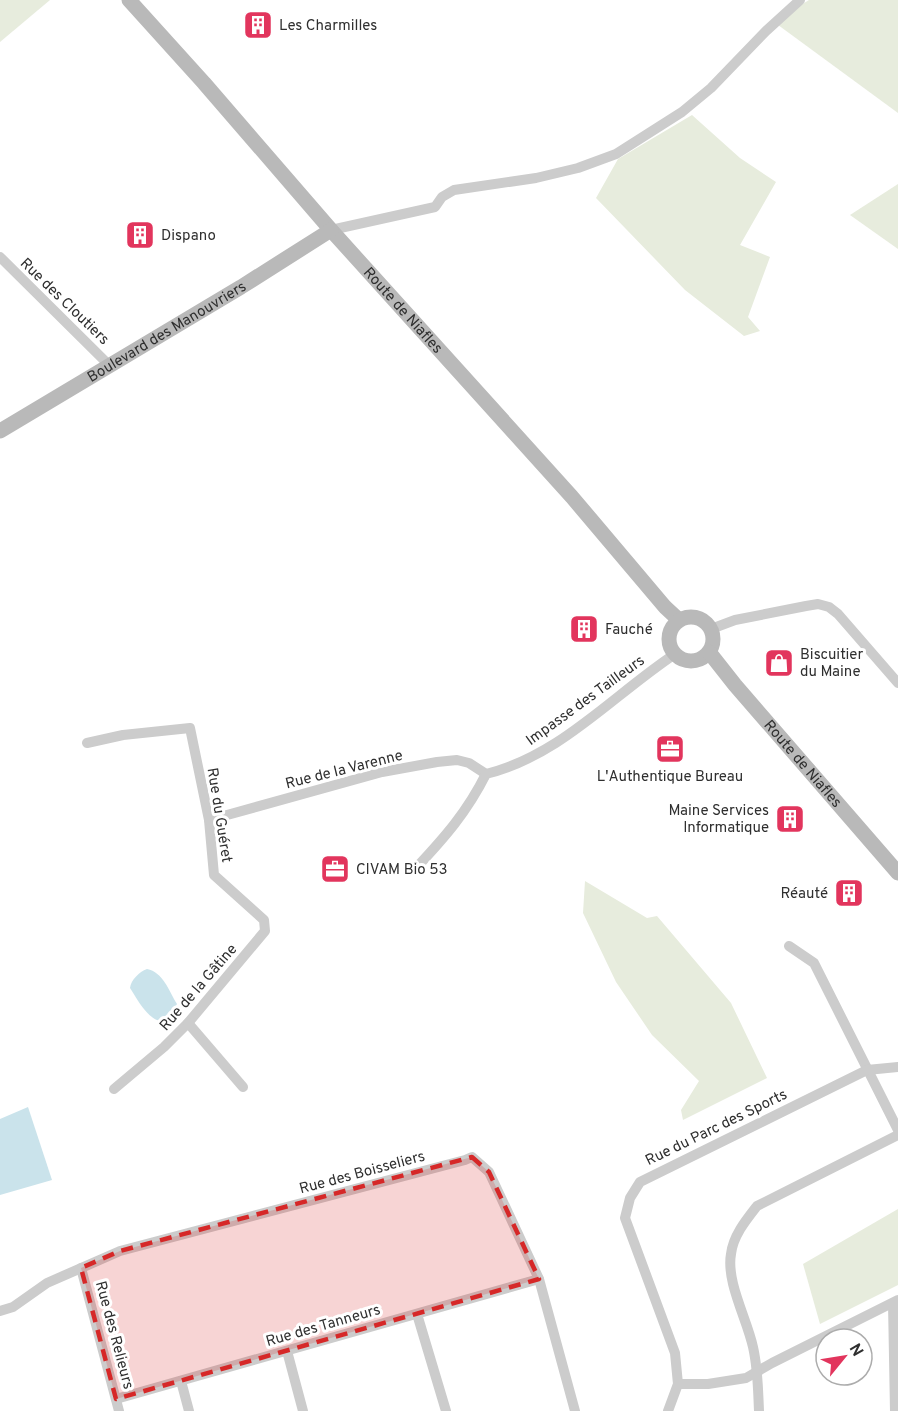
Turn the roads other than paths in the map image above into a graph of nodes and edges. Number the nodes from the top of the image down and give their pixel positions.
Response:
1 (129, 0) edge
2 (800, 0) edge
3 (331, 230) junction
4 (0, 257) edge
5 (110, 365) junction
6 (1, 428) edge
7 (679, 620) junction
8 (711, 629) junction
9 (709, 652) junction
10 (675, 654) junction
11 (898, 683) edge
12 (87, 743) dead end
13 (486, 774) junction
14 (209, 820) junction
15 (416, 868) dead end
16 (898, 873) edge
17 (264, 920) joint
18 (789, 946) dead end
19 (188, 1023) junction
20 (898, 1067) edge
21 (867, 1070) junction
22 (243, 1087) dead end
23 (114, 1089) dead end
24 (898, 1130) edge
25 (898, 1135) edge
26 (81, 1268) junction
27 (539, 1279) junction
28 (895, 1301) edge
29 (0, 1311) edge
30 (417, 1314) junction
31 (287, 1351) junction
32 (758, 1372) junction
33 (181, 1381) junction
34 (678, 1384) junction
35 (116, 1399) junction
36 (119, 1411) edge
37 (189, 1411) edge
38 (303, 1411) edge
39 (446, 1411) edge
40 (575, 1411) edge
41 (668, 1411) edge
42 (759, 1411) edge
43 (895, 1411) edge

1 - 3 street, Route de Niafles
2 - 3 street
3 - 5 street, Boulevard des Manouvriers
3 - 7 street, Route de Niafles
4 - 5 street, Rue des Cloutiers
5 - 6 street, Boulevard des Manouvriers
7 - 8 street
7 - 10 street
8 - 9 street
8 - 11 street
9 - 10 street
9 - 16 street, Route de Niafles
10 - 13 street, Impasse des Tailleurs
12 - 14 street, Rue du Guéret
13 - 14 street, Rue de la Varenne
13 - 15 street
14 - 17 street, Rue du Guéret
17 - 19 street, Rue de la Gâtine
18 - 21 street
19 - 22 street
19 - 23 street, Rue de la Gâtine
20 - 21 street, Rue du Parc des Sports
21 - 24 street
21 - 34 street, Rue du Parc des Sports
25 - 32 street
26 - 27 street, Rue des Boisseliers
26 - 29 street, Rue des Boisseliers
26 - 35 street, Rue des Relieurs
27 - 30 street, Rue des Tanneurs
27 - 40 street, Rue des Boisseliers
28 - 32 street
28 - 43 street
30 - 31 street, Rue des Tanneurs
30 - 39 street
31 - 33 street, Rue des Tanneurs
31 - 38 street
32 - 34 street
32 - 42 street
33 - 35 street, Rue des Tanneurs
33 - 37 street
34 - 41 street, Rue du Parc des Sports
35 - 36 street, Rue des Relieurs

